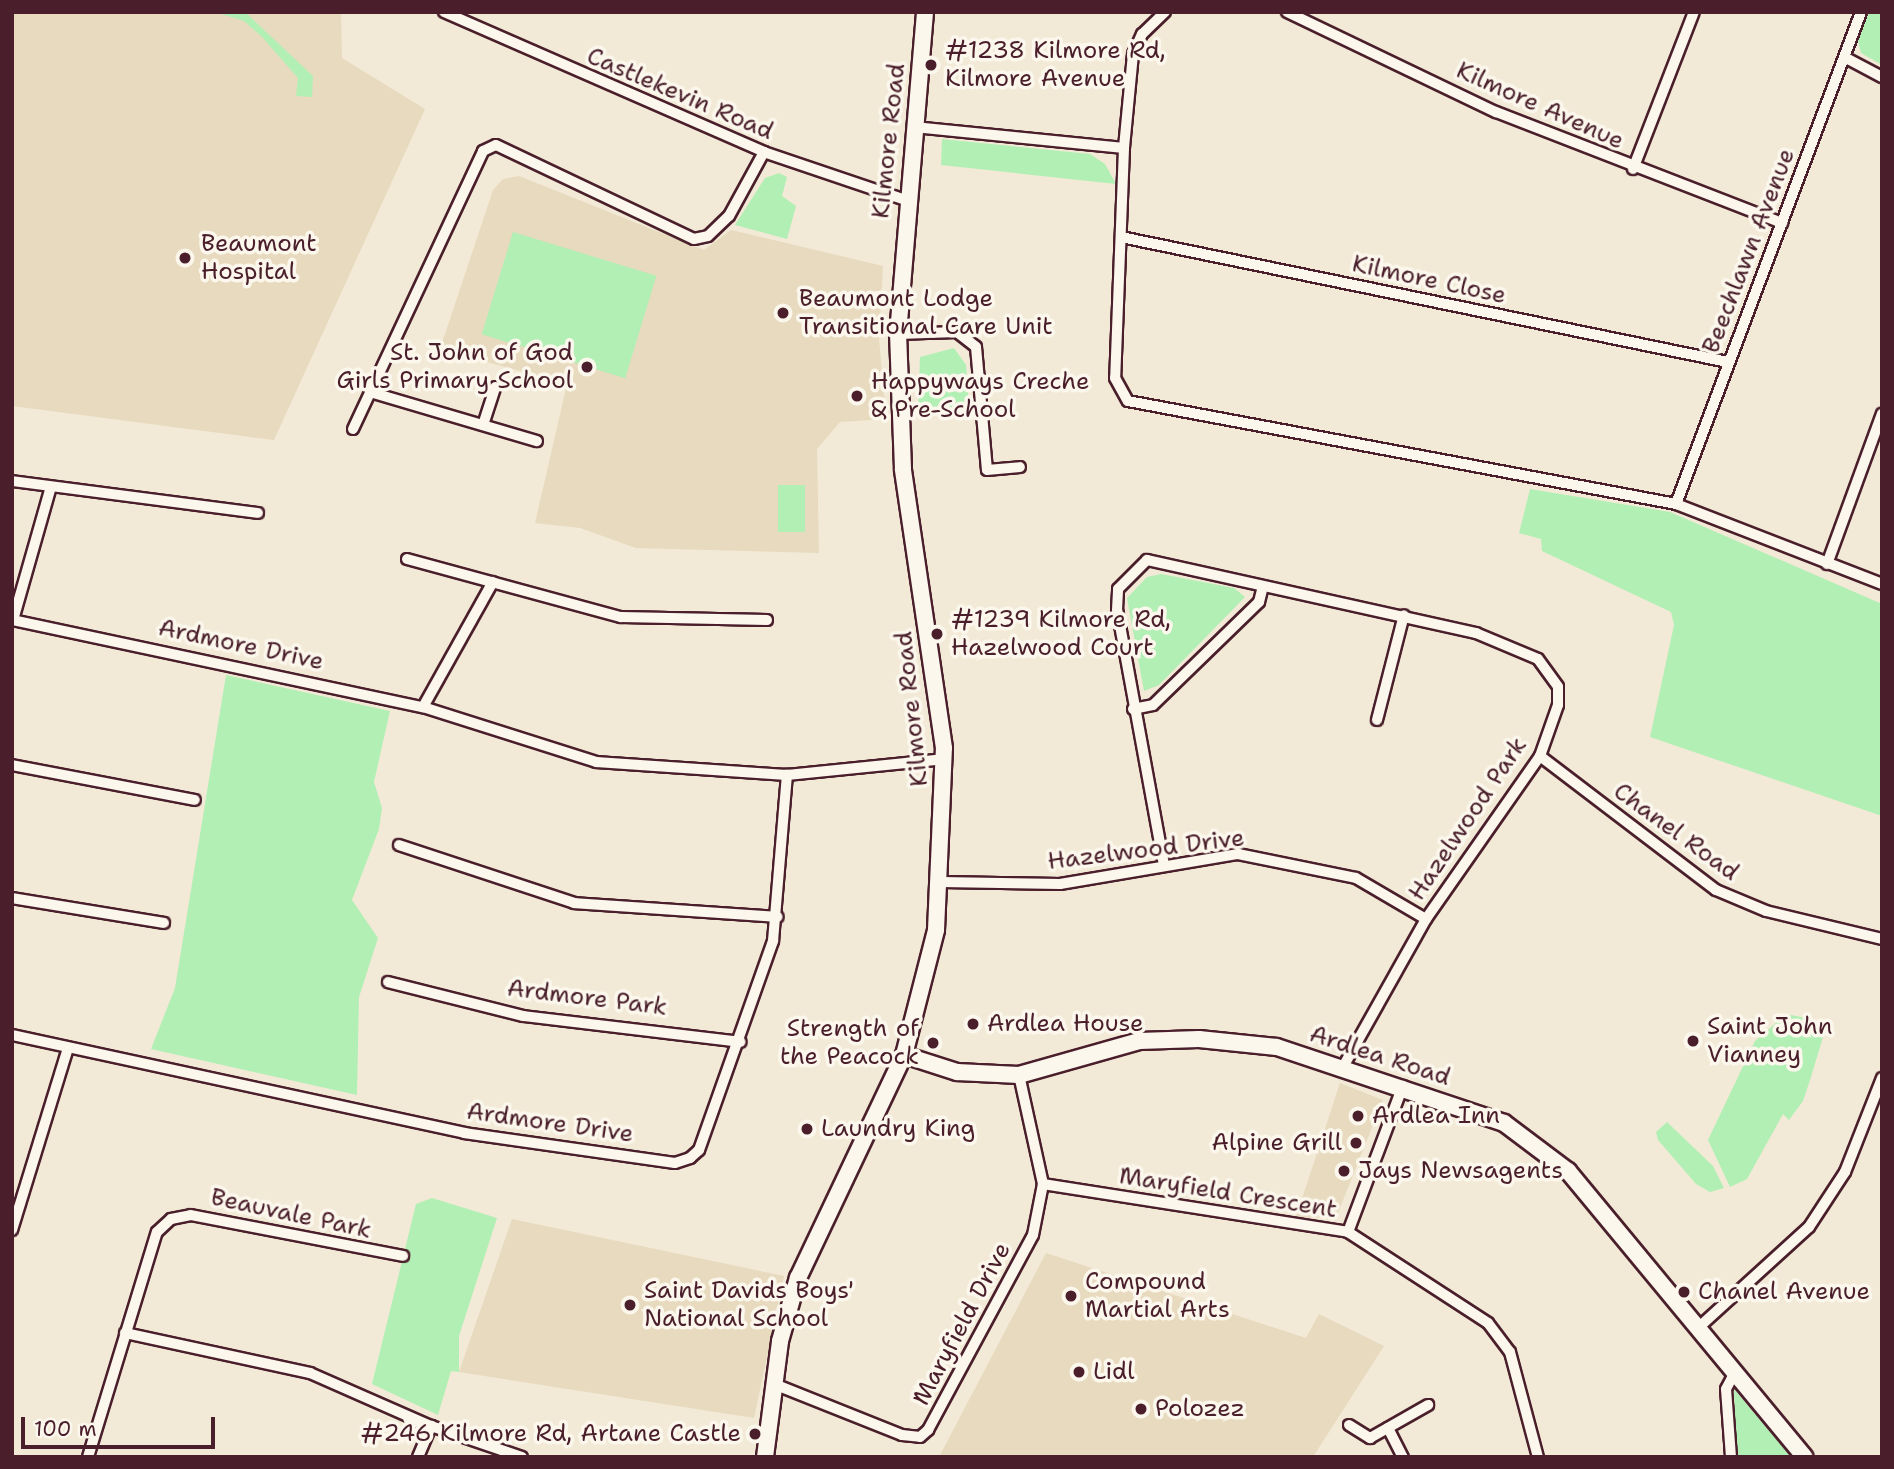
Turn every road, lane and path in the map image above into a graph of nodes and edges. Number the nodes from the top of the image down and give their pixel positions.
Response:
1 (444, 12) edge
2 (925, 12) edge
3 (1165, 12) edge
4 (1287, 12) edge
5 (1694, 12) edge
6 (1861, 12) edge
7 (1846, 58) junction
8 (1882, 77) edge
9 (914, 127) junction
10 (1124, 148) junction
11 (764, 152) junction
12 (1633, 169) junction
13 (905, 200) junction
14 (1782, 223) junction
15 (1121, 237) junction
16 (898, 334) junction
17 (1728, 362) junction
18 (495, 387) dead end
19 (370, 392) junction
20 (1882, 414) edge
21 (483, 425) junction
22 (352, 429) dead end
23 (537, 441) dead end
24 (1020, 467) dead end
25 (12, 481) edge
26 (51, 487) junction
27 (1676, 504) junction
28 (258, 513) dead end
29 (407, 559) dead end
30 (1827, 564) junction
31 (493, 582) junction
32 (1882, 584) edge
33 (1263, 586) junction
34 (1404, 615) junction
35 (13, 620) edge
36 (766, 620) dead end
37 (423, 707) junction
38 (1133, 709) junction
39 (1377, 720) dead end
40 (1539, 755) junction
41 (945, 759) junction
42 (12, 765) edge
43 (787, 775) junction
44 (195, 800) dead end
45 (399, 845) dead end
46 (1164, 864) junction
47 (941, 882) junction
48 (12, 898) edge
49 (778, 917) junction
50 (1426, 919) junction
51 (164, 923) dead end
52 (1882, 939) edge
53 (388, 982) dead end
54 (12, 1035) edge
55 (740, 1042) junction
56 (68, 1048) junction
57 (904, 1055) junction
58 (1344, 1065) junction
59 (1019, 1075) junction
60 (1882, 1079) edge
61 (1403, 1086) junction
62 (1043, 1184) junction
63 (12, 1230) edge
64 (1348, 1233) junction
65 (402, 1256) dead end
66 (1698, 1328) junction
67 (125, 1333) junction
68 (1735, 1372) junction
69 (774, 1384) junction
70 (1428, 1405) dead end
71 (1349, 1425) dead end
72 (431, 1426) junction
73 (1388, 1428) junction
74 (88, 1457) edge
75 (418, 1457) edge
76 (522, 1457) edge
77 (765, 1457) edge
78 (1403, 1457) edge
79 (1538, 1457) edge
80 (1731, 1457) edge
81 (1805, 1457) edge

1 - 11 street, Castlekevin Road
2 - 9 street, Kilmore Road
3 - 10 street
4 - 12 street, Kilmore Avenue
5 - 12 street
6 - 7 street, Beechlawn Avenue
7 - 8 street
7 - 14 street, Beechlawn Avenue
9 - 10 street
9 - 13 street, Kilmore Road
10 - 15 street
11 - 13 street, Castlekevin Road
11 - 19 street
12 - 14 street, Kilmore Avenue
13 - 16 street, Kilmore Road
14 - 17 street, Beechlawn Avenue
15 - 17 street, Kilmore Close
15 - 27 street
16 - 24 street
16 - 41 street, Kilmore Road
17 - 27 street, Beechlawn Avenue
18 - 21 street
19 - 21 street
19 - 22 street
20 - 30 street
21 - 23 street
25 - 26 street
26 - 28 street
26 - 35 street, Ardmore Drive
27 - 30 street
29 - 31 street
30 - 32 street
31 - 36 street
31 - 37 street
33 - 34 street, Hazelwood Park
33 - 38 street
33 - 38 street, Hazelwood Park
34 - 39 street
34 - 40 street, Hazelwood Park
35 - 37 street, Ardmore Drive
37 - 43 street, Ardmore Drive
38 - 46 street, Hazelwood Park
40 - 50 street, Hazelwood Park
40 - 52 street, Chanel Road
41 - 43 street, Ardmore Drive
41 - 47 street, Kilmore Road
42 - 44 street
43 - 49 street, Ardmore Drive
45 - 49 street
46 - 47 street, Hazelwood Drive
46 - 50 street, Hazelwood Drive
47 - 57 street, Kilmore Road
48 - 51 street
49 - 55 street, Ardmore Drive
50 - 58 street, Hazelwood Park
53 - 55 street, Ardmore Park
54 - 56 street, Ardmore Drive
55 - 56 street, Ardmore Drive
56 - 63 street
57 - 59 street, Ardlea Road
57 - 69 street, Kilmore Road
58 - 59 street, Ardlea Road
58 - 61 street, Ardlea Road
59 - 62 street, Maryfield Drive
60 - 66 street
61 - 64 street
61 - 66 street, Ardlea Road
62 - 64 street, Maryfield Crescent
62 - 69 street, Maryfield Drive
64 - 79 street, Maryfield Crescent
65 - 67 street, Beauvale Park
66 - 68 street, Ardlea Road
67 - 72 street
67 - 74 street, Beauvale Park
68 - 80 street
68 - 81 street, Ardlea Road
69 - 77 street, Kilmore Road
70 - 73 street
71 - 73 street
72 - 75 street
72 - 76 street
73 - 78 street

